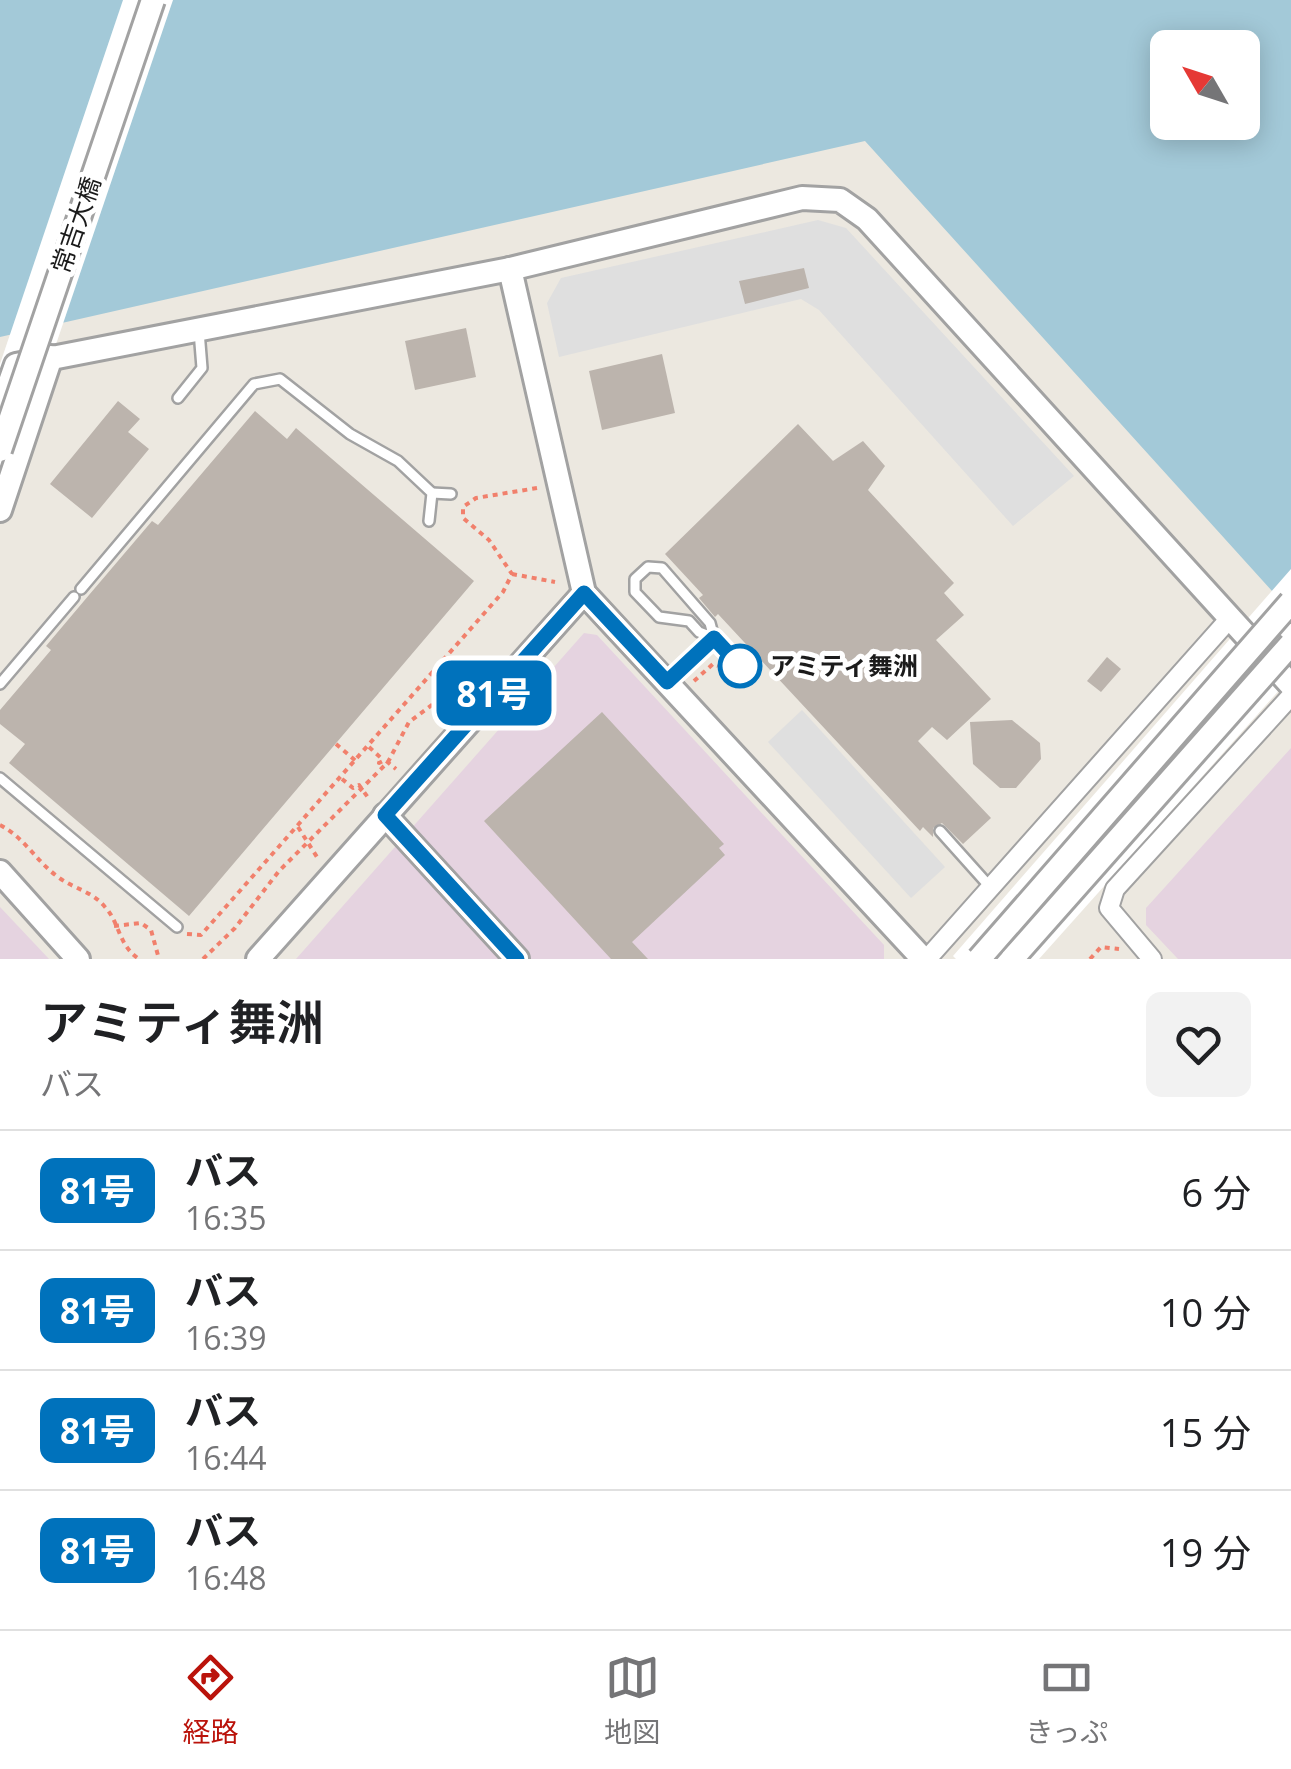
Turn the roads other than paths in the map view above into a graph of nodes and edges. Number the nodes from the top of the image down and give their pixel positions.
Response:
1 (153, 0) edge
2 (510, 269) junction
3 (198, 328) junction
4 (51, 357) junction
5 (178, 398) dead end
6 (0, 410) edge
7 (0, 450) edge
8 (432, 493) junction
9 (451, 494) dead end
10 (0, 510) edge
11 (429, 521) dead end
12 (584, 593) junction
13 (1291, 602) edge
14 (1230, 617) junction
15 (714, 638) junction
16 (1291, 644) edge
17 (740, 666) dead end
18 (679, 683) junction
19 (0, 684) edge
20 (1291, 685) edge
21 (1291, 696) edge
22 (0, 778) edge
23 (377, 807) junction
24 (940, 831) dead end
25 (0, 872) edge
26 (991, 888) junction
27 (178, 927) road end
28 (78, 959) edge
29 (258, 959) edge
30 (517, 959) edge
31 (925, 959) edge
32 (979, 959) edge
33 (1012, 959) edge
34 (1152, 959) edge

1 - 7 street, 常吉大橋, bridge
2 - 3 street
2 - 12 street
2 - 14 street
3 - 4 street
3 - 5 lane
4 - 6 street
4 - 10 street
8 - 9 lane
8 - 11 lane
8 - 19 lane
12 - 18 street
12 - 23 street
13 - 32 street, bridge
14 - 20 street
14 - 26 street
15 - 15 lane
15 - 17 lane
15 - 18 lane
16 - 33 street, bridge
18 - 31 street
21 - 34 street
22 - 27 lane
23 - 29 street
23 - 30 street
24 - 26 lane
25 - 28 street
26 - 31 street

